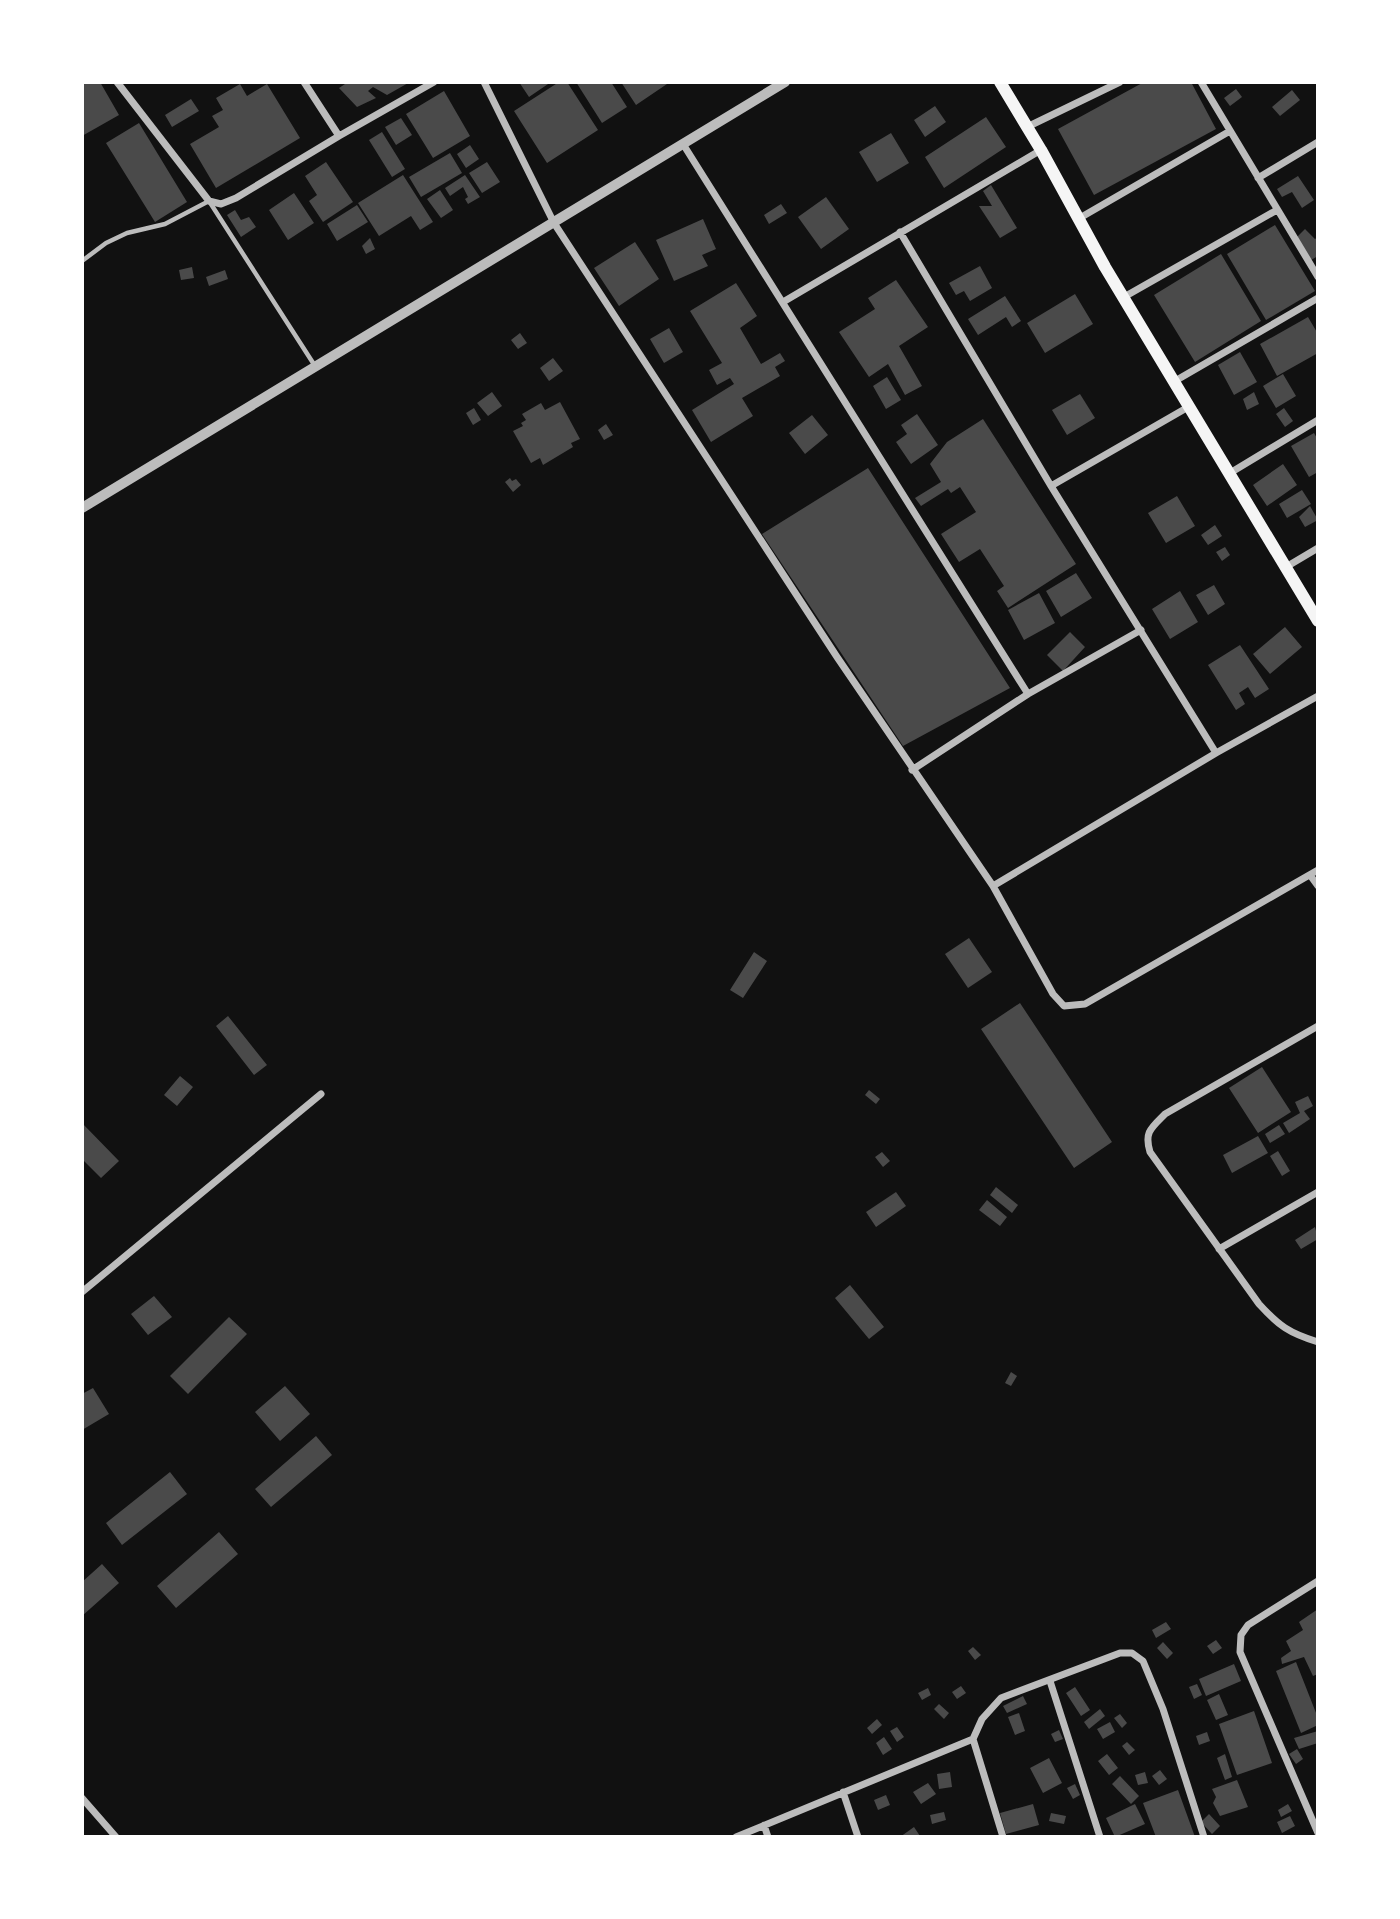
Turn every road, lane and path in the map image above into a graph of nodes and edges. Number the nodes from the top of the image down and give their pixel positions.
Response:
1 (117, 82) edge
2 (304, 82) edge
3 (434, 82) edge
4 (484, 82) edge
5 (785, 82) edge
6 (1000, 82) edge
7 (1120, 82) edge
8 (1201, 82) edge
9 (1027, 127) junction
10 (1230, 131) junction
11 (339, 136) junction
12 (1318, 142) edge
13 (683, 144) junction
14 (1041, 150) junction
15 (1258, 178) junction
16 (209, 201) junction
17 (1277, 210) junction
18 (1078, 219) junction
19 (555, 223) junction
20 (900, 232) junction
21 (82, 261) edge
22 (1318, 277) edge
23 (1124, 297) junction
24 (1318, 298) edge
25 (783, 302) junction
26 (315, 366) junction
27 (1175, 381) junction
28 (1190, 406) junction
29 (1318, 420) edge
30 (1230, 473) junction
31 (1051, 486) junction
32 (82, 508) edge
33 (1318, 548) edge
34 (1286, 567) junction
35 (1318, 621) edge
36 (1140, 630) junction
37 (1028, 694) junction
38 (1318, 696) edge
39 (1216, 752) junction
40 (912, 770) junction
41 (1318, 870) edge
42 (1310, 875) junction
43 (993, 886) junction
44 (1318, 887) edge
45 (1318, 1026) edge
46 (321, 1094) dead end
47 (1318, 1192) edge
48 (1219, 1249) junction
49 (82, 1292) edge
50 (1318, 1342) edge
51 (1318, 1581) edge
52 (1050, 1681) junction
53 (973, 1739) junction
54 (843, 1792) junction
55 (82, 1798) edge
56 (764, 1825) junction
57 (1318, 1833) edge
58 (110, 1835) edge
59 (736, 1837) edge
60 (768, 1837) edge
61 (858, 1837) edge
62 (1003, 1837) edge
63 (1100, 1837) edge
64 (1204, 1837) edge

1 - 16 street
2 - 11 street
3 - 11 street
4 - 19 street
5 - 13 street
6 - 9 main road
7 - 9 street
8 - 10 street
9 - 14 main road
10 - 15 street
10 - 18 street
11 - 16 street
12 - 15 street
13 - 19 street
13 - 25 street
14 - 18 main road
14 - 20 street
15 - 17 street
16 - 21 lane
16 - 26 lane
17 - 22 street
17 - 23 street
18 - 23 main road
19 - 26 street
19 - 40 street
20 - 25 street
20 - 31 street
23 - 27 main road
24 - 27 street
25 - 37 street
26 - 32 street
27 - 28 main road
28 - 30 main road
28 - 31 street
29 - 30 street
30 - 34 main road
31 - 36 street
33 - 34 street
34 - 35 main road
36 - 37 street
36 - 39 street
37 - 40 street
38 - 39 street
39 - 43 street
40 - 43 street
41 - 42 street
42 - 43 street
42 - 44 street
45 - 48 street
46 - 49 street
47 - 48 street
48 - 50 street
51 - 57 street
52 - 53 street
52 - 63 street
52 - 64 street
53 - 54 street
53 - 62 street
54 - 56 street
54 - 61 street
55 - 58 street
56 - 59 street
56 - 60 street

